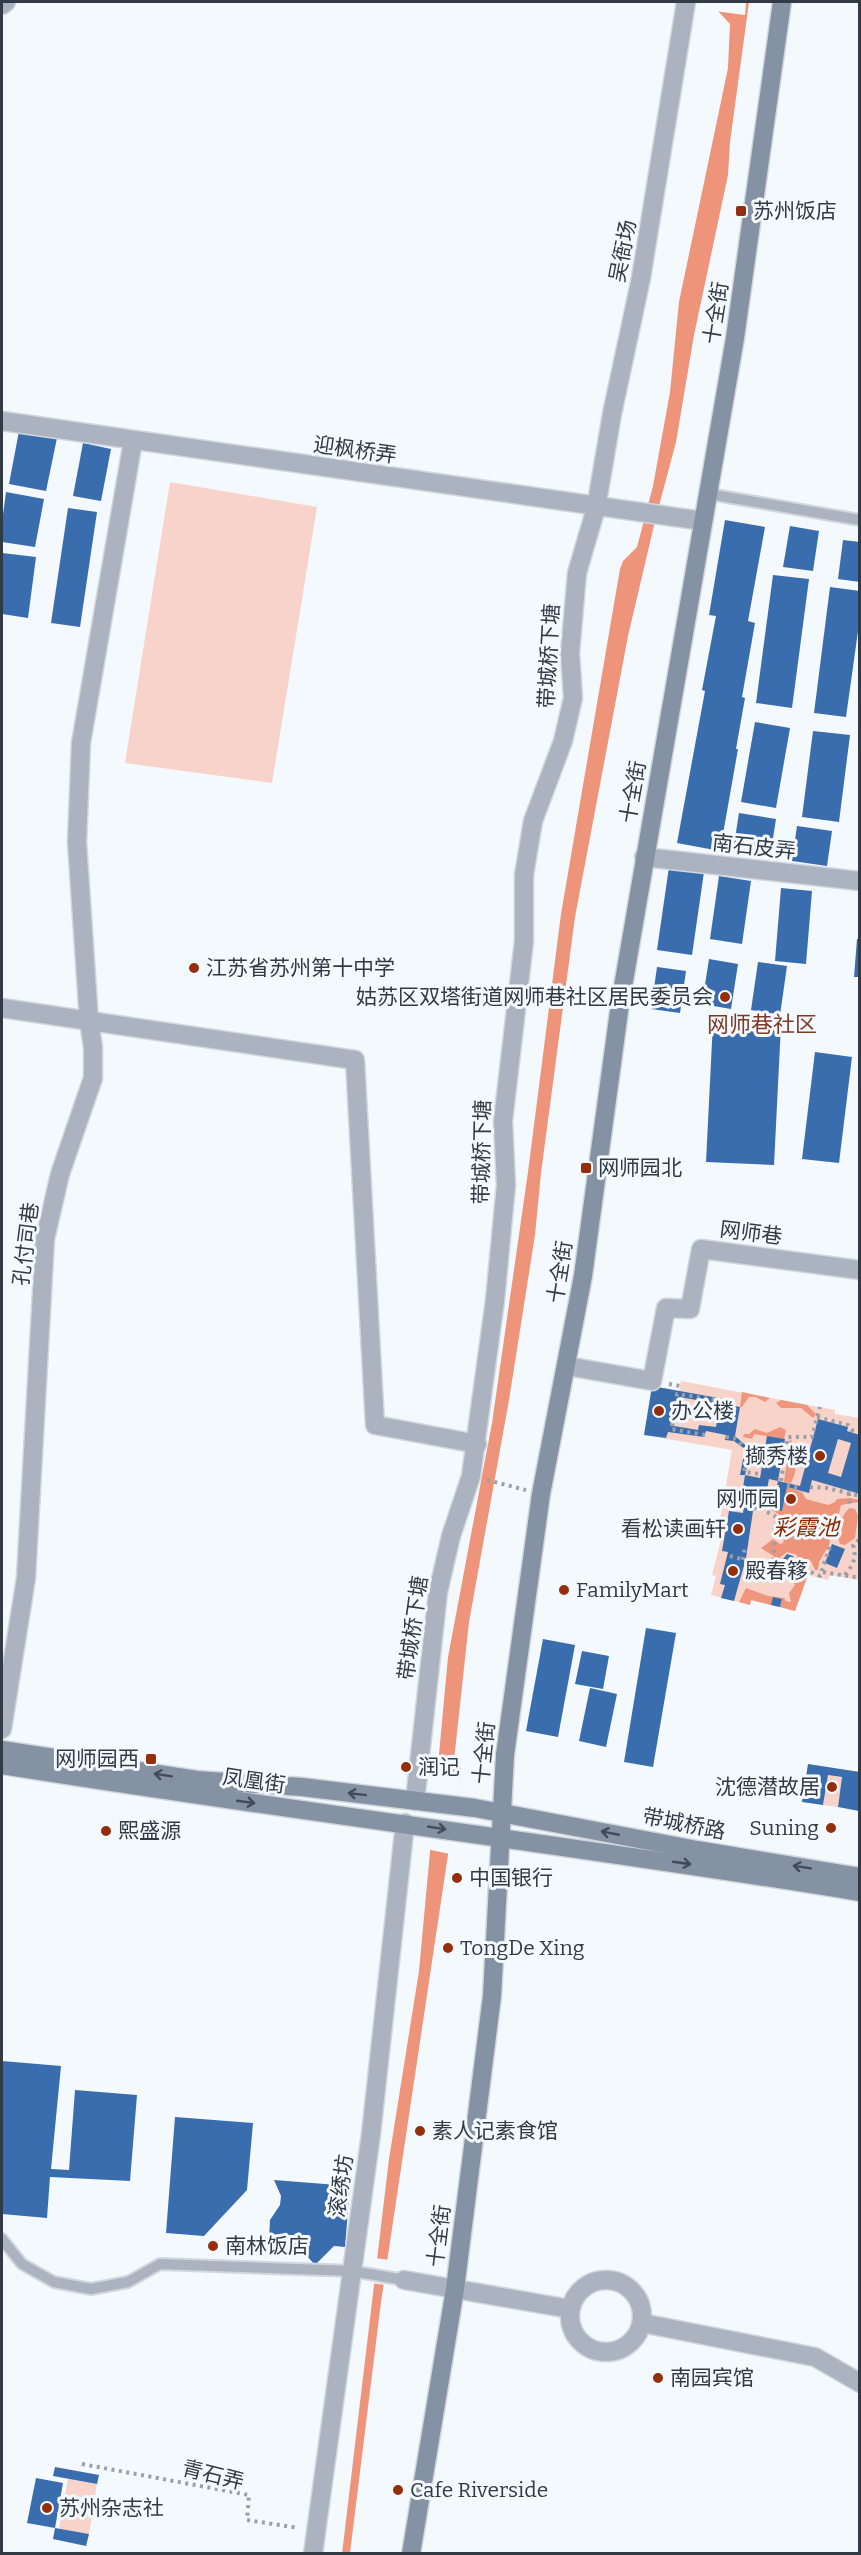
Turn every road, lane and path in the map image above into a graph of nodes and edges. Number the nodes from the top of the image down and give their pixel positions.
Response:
1 (6, 2) edge
2 (686, 2) edge
3 (782, 2) edge
4 (2, 5) edge
5 (2, 422) edge
6 (133, 441) junction
7 (709, 494) junction
8 (596, 508) junction
9 (860, 520) edge
10 (703, 521) junction
11 (644, 857) junction
12 (860, 881) edge
13 (2, 1008) edge
14 (89, 1021) junction
15 (860, 1270) edge
16 (567, 1366) junction
17 (724, 1401) dead end
18 (820, 1407) dead end
19 (818, 1417) junction
20 (860, 1432) edge
21 (705, 1434) dead end
22 (726, 1437) dead end
23 (477, 1444) junction
24 (760, 1474) dead end
25 (477, 1477) dead end
26 (781, 1481) dead end
27 (787, 1485) dead end
28 (810, 1487) dead end
29 (799, 1488) dead end
30 (526, 1490) dead end
31 (848, 1495) junction
32 (860, 1496) edge
33 (850, 1506) dead end
34 (775, 1508) dead end
35 (753, 1509) dead end
36 (767, 1512) dead end
37 (860, 1539) edge
38 (831, 1543) dead end
39 (745, 1546) dead end
40 (730, 1556) dead end
41 (743, 1560) junction
42 (774, 1564) junction
43 (823, 1572) junction
44 (845, 1575) junction
45 (860, 1578) edge
46 (2, 1729) edge
47 (2, 1750) edge
48 (2, 1765) edge
49 (415, 1801) junction
50 (501, 1812) junction
51 (405, 1823) junction
52 (500, 1838) junction
53 (860, 1877) edge
54 (860, 1892) edge
55 (2, 2239) edge
56 (355, 2271) junction
57 (405, 2280) joint
58 (455, 2289) junction
59 (570, 2309) junction
60 (642, 2323) junction
61 (860, 2383) edge
62 (82, 2464) dead end
63 (316, 2530) junction
64 (312, 2553) edge
65 (411, 2553) edge

1 - 4 street
2 - 8 street, 吴衙场
3 - 7 main road, 十全街
5 - 6 street, 迎枫桥弄
6 - 8 street, 迎枫桥弄
6 - 14 street, 孔付司巷
7 - 9 lane
7 - 10 main road, 十全街
8 - 10 street, 迎枫桥弄
8 - 23 street, 带城桥下塘
10 - 11 main road, 十全街
11 - 12 street, 南石皮弄
11 - 16 main road, 十全街
13 - 14 street
14 - 23 street
14 - 46 street, 孔付司巷
15 - 16 street, 网师巷
16 - 50 main road, 十全街
17 - 21 path
18 - 19 path
19 - 20 path
19 - 26 path
22 - 24 path
23 - 49 street, 带城桥下塘
25 - 30 path
27 - 29 path
28 - 31 path
31 - 32 path
31 - 33 path
34 - 35 path
36 - 42 path
37 - 44 path
38 - 43 path
39 - 41 path
40 - 41 path
41 - 42 path
42 - 43 path
43 - 44 path
44 - 45 path
49 -> 47 main road, 凤凰街
48 -> 51 main road, 凤凰街
49 - 50 main road, 凤凰街
50 - 52 main road, 十全街
53 -> 50 main road, 带城桥路
51 -> 52 main road, 凤凰街
51 - 56 street, 滚绣坊
52 -> 54 main road, 带城桥路
52 - 58 main road, 十全街
55 - 56 lane
56 - 57 lane
56 - 63 street, 滚绣坊
57 - 58 street
58 - 59 street
58 - 65 main road, 十全街
59 - 60 street
59 - 60 street
60 - 61 street
62 - 63 path, 青石弄
63 - 64 street, 滚绣坊

